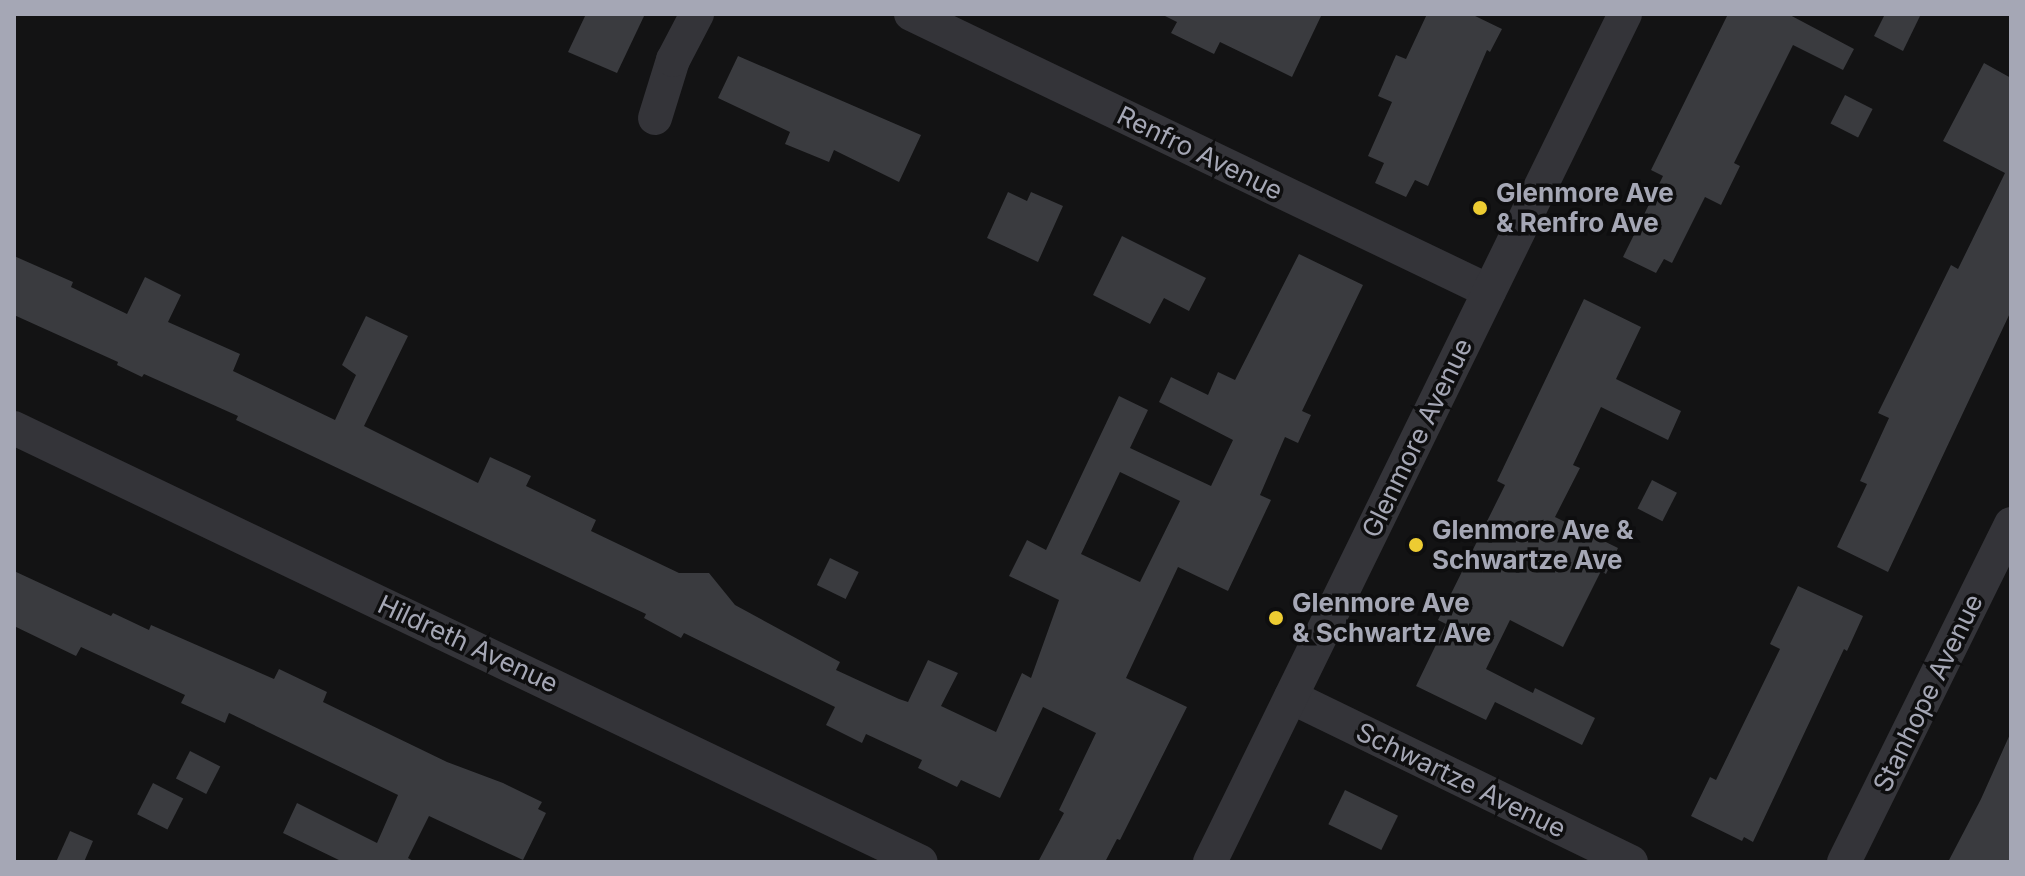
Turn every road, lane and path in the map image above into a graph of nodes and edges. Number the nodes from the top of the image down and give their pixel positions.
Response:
1 (697, 14) edge
2 (911, 14) edge
3 (1625, 14) edge
4 (655, 118) dead end
5 (1489, 291) junction
6 (14, 428) edge
7 (2011, 524) edge
8 (1291, 697) junction
9 (921, 862) edge
10 (1210, 862) edge
11 (1631, 862) edge
12 (1844, 862) edge

1 - 4 street
2 - 5 street, Renfro Avenue
3 - 5 street, Glenmore Avenue
5 - 8 street, Glenmore Avenue
6 - 9 street, Hildreth Avenue
7 - 12 street, Stanhope Avenue
8 - 10 street, Glenmore Avenue
8 - 11 street, Schwartze Avenue

